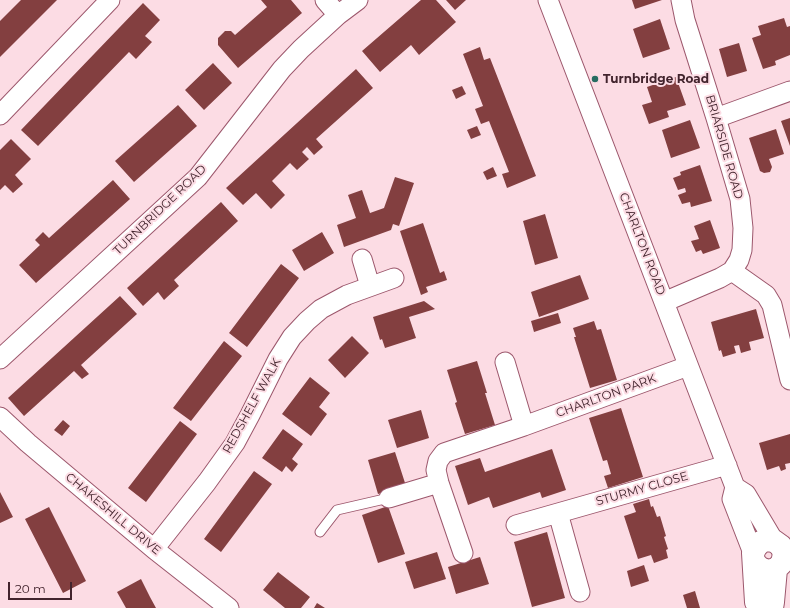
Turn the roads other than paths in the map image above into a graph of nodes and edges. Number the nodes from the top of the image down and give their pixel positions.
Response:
1 (110, 0) edge
2 (325, 0) edge
3 (358, 0) edge
4 (548, 0) edge
5 (682, 0) edge
6 (338, 15) junction
7 (790, 91) edge
8 (0, 115) edge
9 (716, 118) junction
10 (362, 259) dead end
11 (732, 271) junction
12 (394, 278) dead end
13 (370, 286) junction
14 (664, 302) junction
15 (0, 359) edge
16 (505, 362) dead end
17 (688, 366) junction
18 (790, 380) edge
19 (0, 417) edge
20 (524, 426) junction
21 (726, 465) junction
22 (439, 483) junction
23 (735, 487) junction
24 (389, 498) joint
25 (558, 513) junction
26 (516, 525) dead end
27 (320, 532) dead end
28 (154, 549) junction
29 (463, 553) dead end
30 (782, 554) edge
31 (754, 557) junction
32 (580, 592) dead end
33 (229, 608) edge
34 (759, 608) edge
35 (772, 608) edge

1 - 8 street
2 - 6 street
3 - 6 street, TURNBRIDGE ROAD
4 - 14 street, CHARLTON ROAD
5 - 9 street, BRIARSIDE ROAD
6 - 15 street, TURNBRIDGE ROAD
7 - 9 street
9 - 11 street, BRIARSIDE ROAD
10 - 13 street
11 - 14 street
11 - 18 street
12 - 13 street, REDSHELF WALK
13 - 28 street, REDSHELF WALK
14 - 17 street, CHARLTON ROAD
16 - 20 street
17 - 20 street, CHARLTON PARK
17 - 21 street, CHARLTON ROAD
19 - 28 street, CHAKESHILL DRIVE
20 - 22 street, CHARLTON PARK
21 - 23 street, CHARLTON ROAD
21 - 25 street, STURMY CLOSE
22 - 24 street
22 - 29 street, CHARLTON PARK
23 - 30 street, CHARLTON ROAD
23 - 31 street, CHARLTON ROAD
24 - 27 lane
25 - 26 street, STURMY CLOSE
25 - 32 street
28 - 33 street, CHAKESHILL DRIVE
30 - 31 street
30 - 31 street
30 - 35 street
31 - 34 street, CHARLTON ROAD

